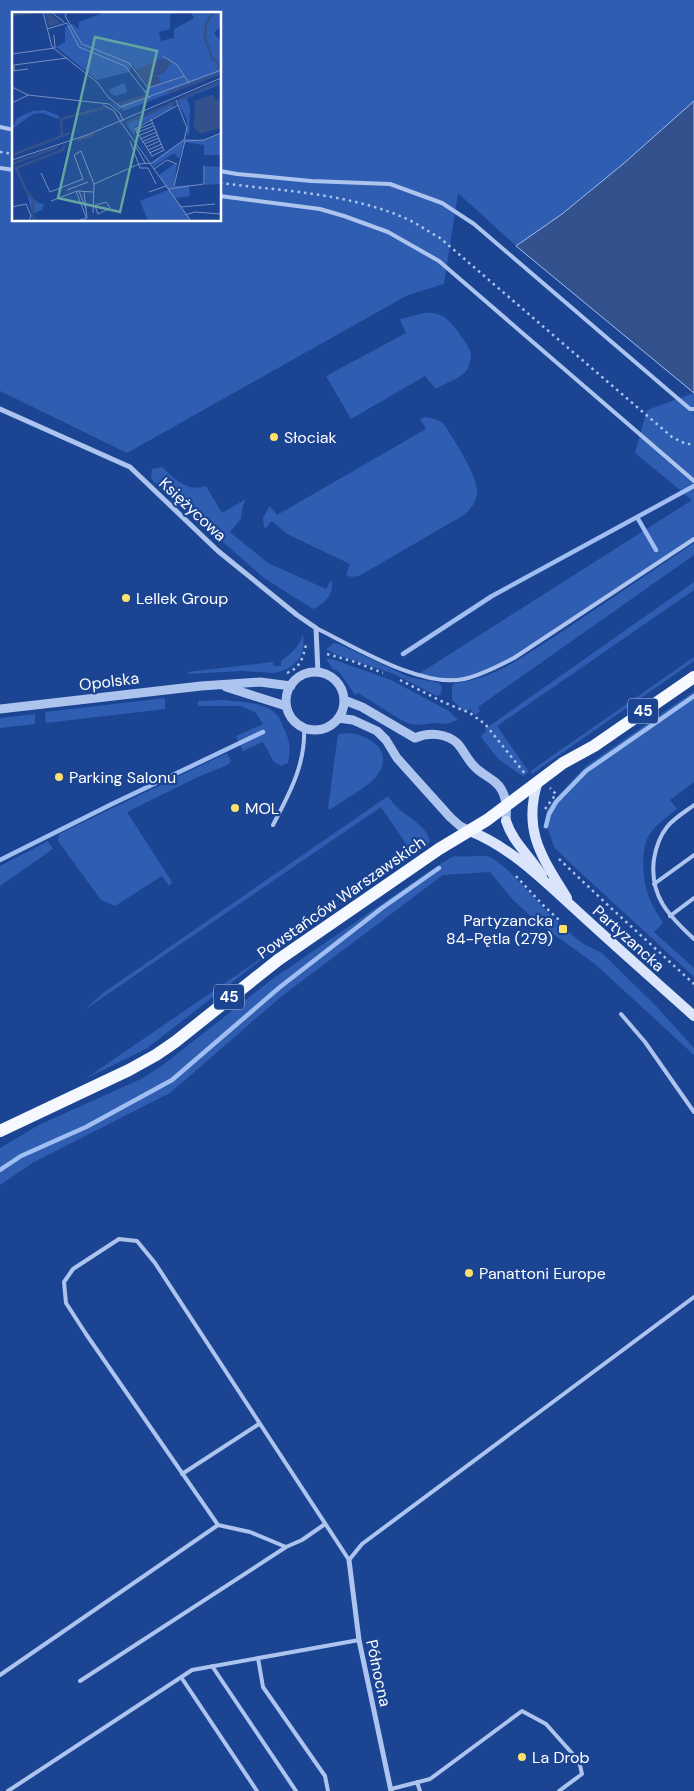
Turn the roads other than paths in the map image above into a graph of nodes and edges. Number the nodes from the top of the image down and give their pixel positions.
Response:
1 (221, 171) edge
2 (221, 196) edge
3 (0, 409) edge
4 (694, 409) edge
5 (694, 481) edge
6 (694, 539) edge
7 (316, 628) junction
8 (318, 673) junction
9 (694, 677) edge
10 (221, 686) junction
11 (291, 686) junction
12 (344, 700) junction
13 (286, 706) junction
14 (0, 709) edge
15 (338, 718) junction
16 (304, 728) junction
17 (539, 780) junction
18 (694, 805) edge
19 (507, 806) junction
20 (506, 821) joint
21 (273, 825) dead end
22 (470, 831) junction
23 (694, 855) edge
24 (545, 882) junction
25 (654, 884) junction
26 (694, 898) edge
27 (574, 909) junction
28 (670, 916) junction
29 (694, 939) edge
30 (621, 1014) dead end
31 (694, 1016) edge
32 (694, 1112) edge
33 (0, 1131) edge
34 (694, 1297) edge
35 (259, 1424) junction
36 (182, 1474) junction
37 (325, 1524) junction
38 (218, 1525) junction
39 (286, 1547) junction
40 (348, 1560) junction
41 (359, 1640) junction
42 (258, 1658) junction
43 (212, 1666) junction
44 (0, 1675) edge
45 (181, 1677) junction
46 (80, 1680) dead end
47 (417, 1782) junction
48 (391, 1790) edge
49 (8, 1791) edge
50 (257, 1791) edge
51 (296, 1791) edge
52 (328, 1791) edge
53 (420, 1791) edge
54 (559, 1791) edge

1 - 4 lane
2 - 5 lane
3 - 7 street, Księżycowa
6 - 7 lane
7 - 8 street
8 - 11 street
8 - 12 street
9 - 17 main road, Powstańców Warszawskich / 45
10 - 11 street, Opolska
10 - 13 street, Opolska
10 - 14 street, Opolska
11 - 13 street
12 - 15 street
12 - 19 street
13 - 16 street
15 - 16 street
15 - 22 street
16 - 21 lane
17 - 19 main road, Powstańców Warszawskich / 45
17 - 27 main road
18 - 25 lane
19 - 20 street
19 - 22 main road, Powstańców Warszawskich / 45
20 - 24 main road, Partyzancka
22 - 24 main road, Partyzancka
22 - 33 main road, Powstańców Warszawskich / 45
23 - 25 lane
24 - 27 main road, Partyzancka
25 - 28 lane
26 - 28 lane
27 - 31 main road, Partyzancka
28 - 29 lane
30 - 32 lane
34 - 40 lane
35 - 36 lane
35 - 36 lane
35 - 37 lane
36 - 38 lane
37 - 39 lane
37 - 40 lane
38 - 39 lane
38 - 44 lane
39 - 46 lane
40 - 41 street, Północna
41 - 42 lane
41 - 48 street, Północna
42 - 43 lane
42 - 52 lane
43 - 45 lane
43 - 51 lane
45 - 49 lane
45 - 50 lane
47 - 48 lane
47 - 53 lane
47 - 54 lane

